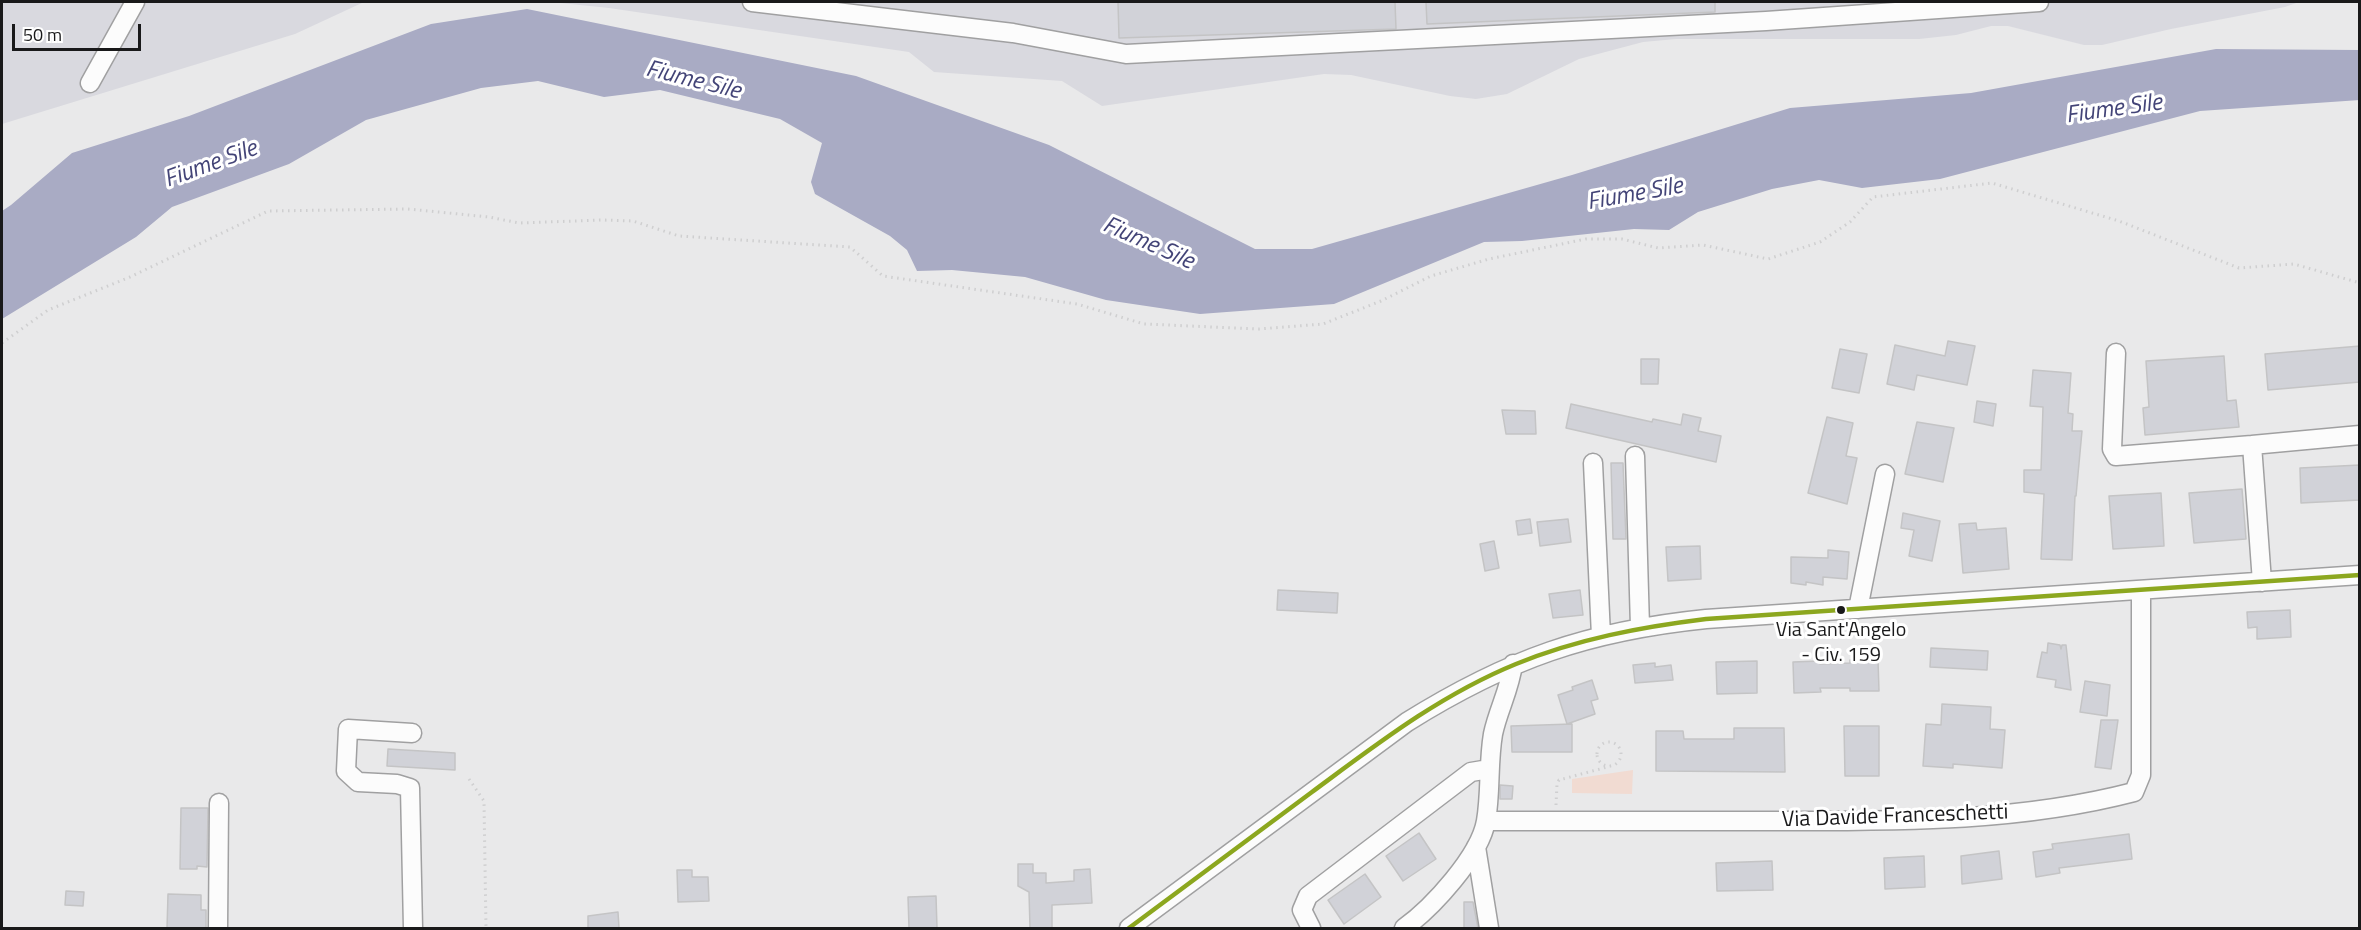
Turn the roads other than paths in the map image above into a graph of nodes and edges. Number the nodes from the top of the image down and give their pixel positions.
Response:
1 (135, 2) edge
2 (753, 2) edge
3 (2039, 2) edge
4 (90, 83) dead end
5 (2116, 353) dead end
6 (2360, 435) edge
7 (2252, 445) junction
8 (1635, 456) dead end
9 (1593, 463) dead end
10 (1885, 474) dead end
11 (2360, 575) edge
12 (2262, 582) junction
13 (2141, 590) junction
14 (1858, 609) junction
15 (1640, 627) junction
16 (1600, 636) junction
17 (1513, 664) junction
18 (412, 733) dead end
19 (1490, 769) junction
20 (219, 803) dead end
21 (1486, 821) junction
22 (1476, 847) junction
23 (218, 928) edge
24 (413, 928) edge
25 (1129, 928) edge
26 (1311, 928) edge
27 (1404, 928) edge
28 (1489, 928) edge

1 - 4 street
2 - 3 street
5 - 7 street
6 - 7 street
7 - 12 street
8 - 15 street
9 - 16 street
10 - 14 street
11 - 12 street
12 - 13 street
13 - 14 street
13 - 21 street, Via Davide Franceschetti
14 - 15 street
15 - 16 street
16 - 17 street
17 - 19 street
17 - 25 street
18 - 24 street
19 - 21 street
19 - 26 street
20 - 23 street
21 - 22 street
22 - 27 street
22 - 28 street

